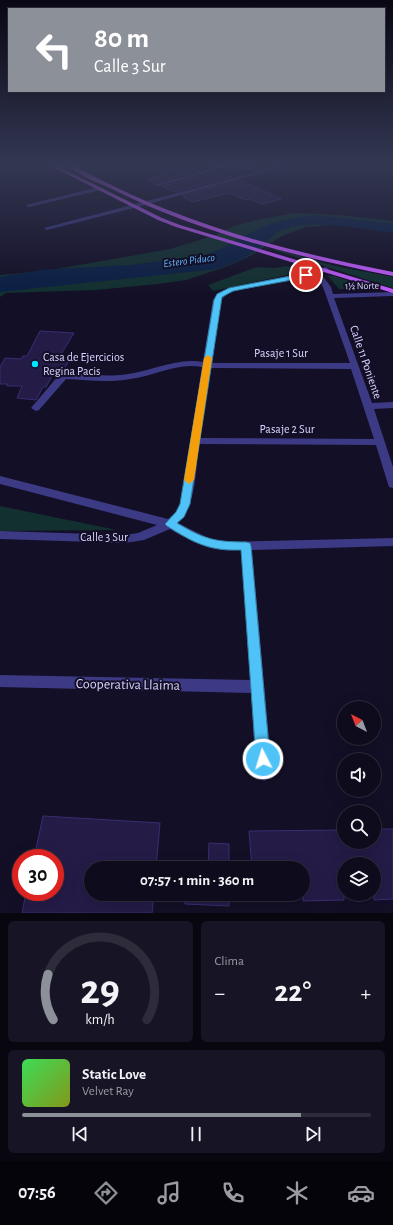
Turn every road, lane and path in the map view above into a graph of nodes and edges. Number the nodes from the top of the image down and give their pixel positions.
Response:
1 (124, 209) edge
2 (139, 209) edge
3 (162, 209) edge
4 (47, 228) dead end
5 (326, 269) junction
6 (317, 274) junction
7 (393, 274) edge
8 (393, 291) edge
9 (393, 294) edge
10 (330, 296) junction
11 (207, 365) junction
12 (355, 366) junction
13 (393, 405) edge
14 (369, 406) junction
15 (36, 408) dead end
16 (195, 441) junction
17 (379, 442) junction
18 (0, 480) edge
19 (393, 484) edge
20 (170, 524) junction
21 (0, 535) edge
22 (393, 542) edge
23 (246, 546) junction
24 (0, 681) edge
25 (257, 687) junction
26 (264, 773) dead end

1 - 4 street
2 - 5 main road
3 - 7 main road
5 - 6 street
5 - 8 main road
6 - 10 street, Calle 11 Poniente
6 - 11 street
9 - 10 street, 1½ Norte
10 - 12 street, Calle 11 Poniente
11 - 12 street, Pasaje 1 Sur
11 - 15 street, Pasaje 1 Sur
11 - 16 street
12 - 14 street, Calle 11 Poniente
13 - 14 street
14 - 17 street, Calle 11 Poniente
16 - 17 street, Pasaje 2 Sur
16 - 20 street
17 - 19 street, Calle 11 Poniente
18 - 20 street
20 - 21 street, Calle 3 Sur
20 - 23 street
22 - 23 street
23 - 25 street
24 - 25 street, Cooperativa Llaima
25 - 26 street

